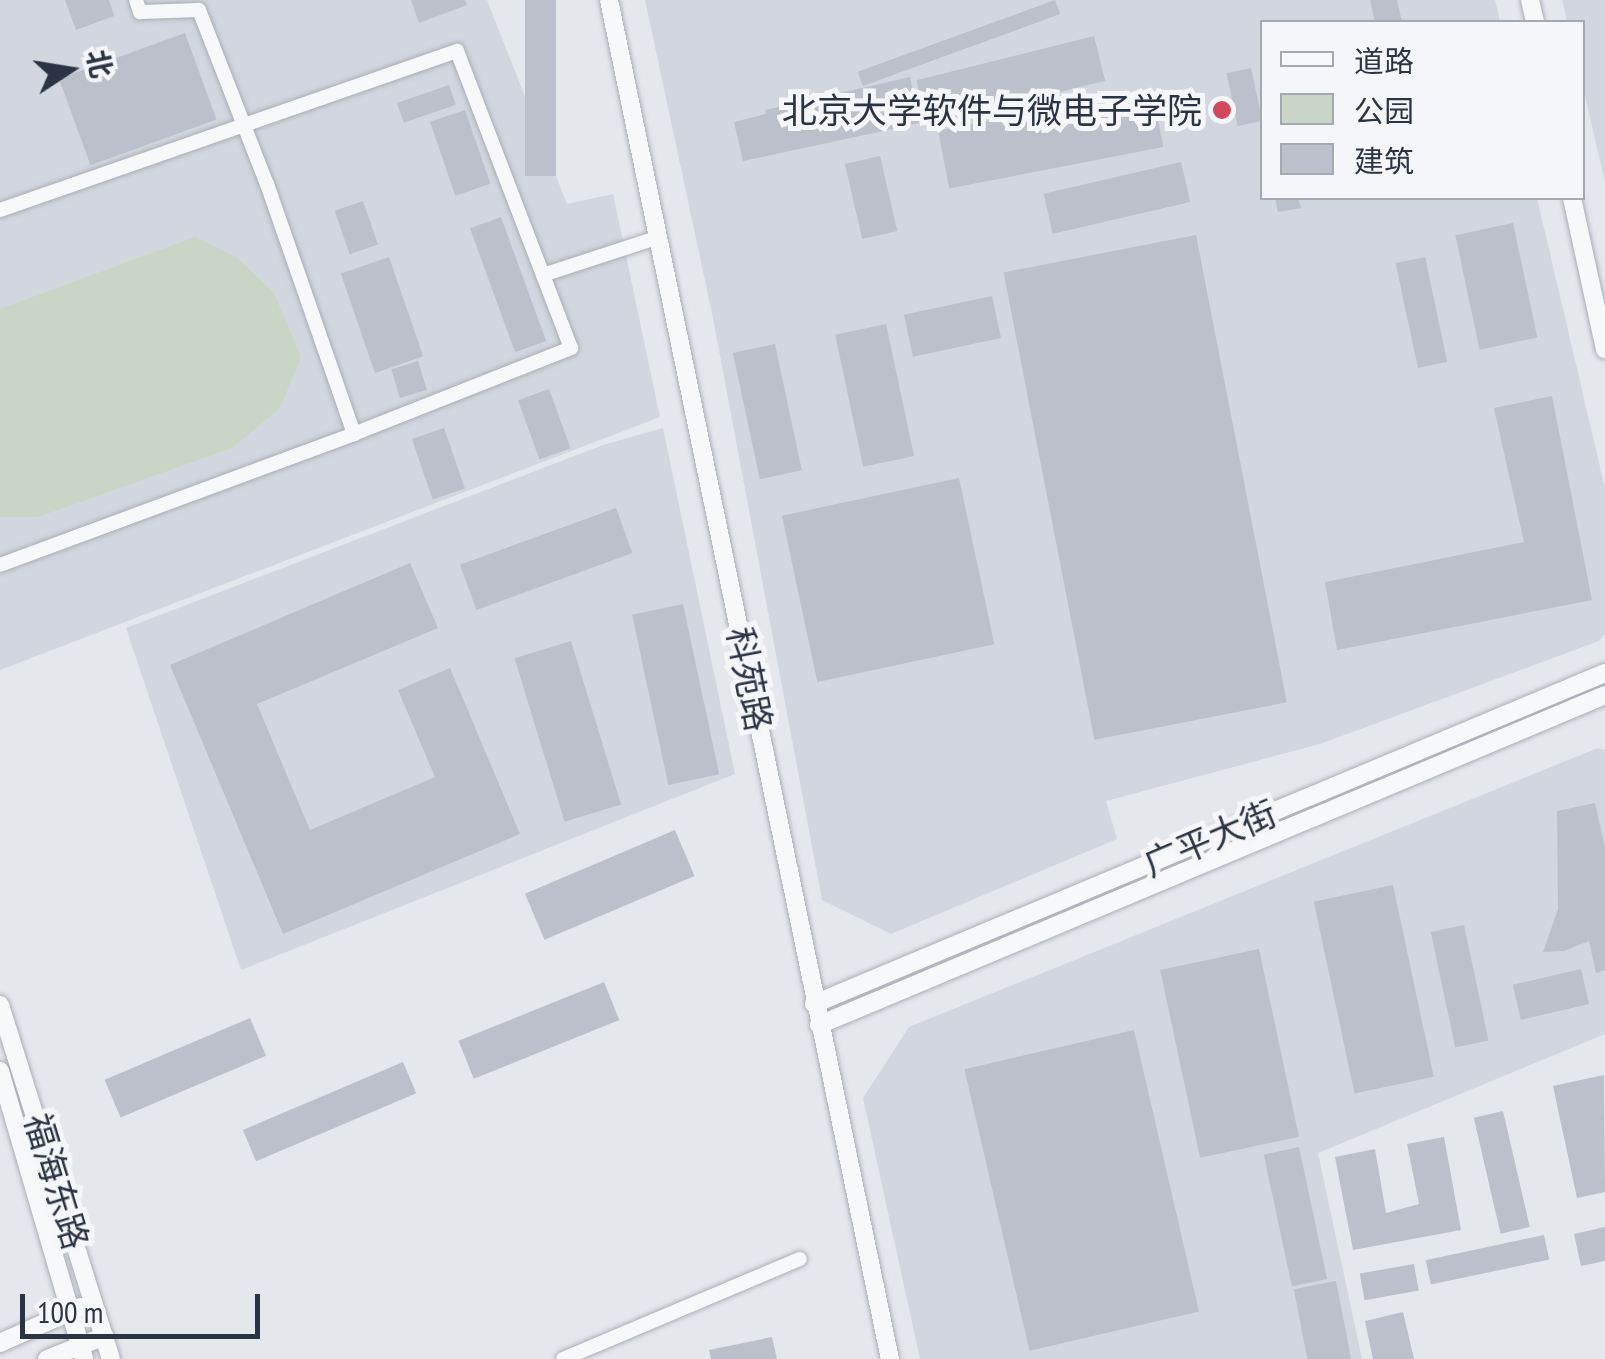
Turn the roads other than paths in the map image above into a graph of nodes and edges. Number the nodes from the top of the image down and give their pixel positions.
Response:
1 (136, 0) edge
2 (609, 0) edge
3 (244, 124) junction
4 (1572, 200) edge
5 (0, 210) edge
6 (659, 237) junction
7 (543, 274) junction
8 (1605, 349) edge
9 (354, 434) junction
10 (0, 565) edge
11 (1605, 672) edge
12 (1605, 696) edge
13 (0, 1004) edge
14 (814, 1004) junction
15 (819, 1025) junction
16 (0, 1071) edge
17 (800, 1260) dead end
18 (94, 1300) junction
19 (70, 1312) junction
20 (106, 1336) junction
21 (0, 1343) edge
22 (82, 1352) edge
23 (47, 1359) edge
24 (111, 1359) edge
25 (563, 1359) edge
26 (890, 1359) edge

1 - 3 street
2 - 6 street, 科苑路
3 - 5 street
3 - 7 street
3 - 9 street
4 - 8 street
6 - 7 street
6 - 14 street, 科苑路
7 - 9 street
9 - 10 street
11 - 14 street, 广平大街
12 - 15 street, 广平大街
13 - 18 street, 福海东路
14 - 15 street, 科苑路
15 - 26 street, 科苑路
16 - 19 street, 福海东路
17 - 25 street
18 - 19 street
18 - 20 street, 福海东路
19 - 21 street
19 - 22 street, 福海东路
20 - 22 street
20 - 24 street, 福海东路
22 - 23 street

